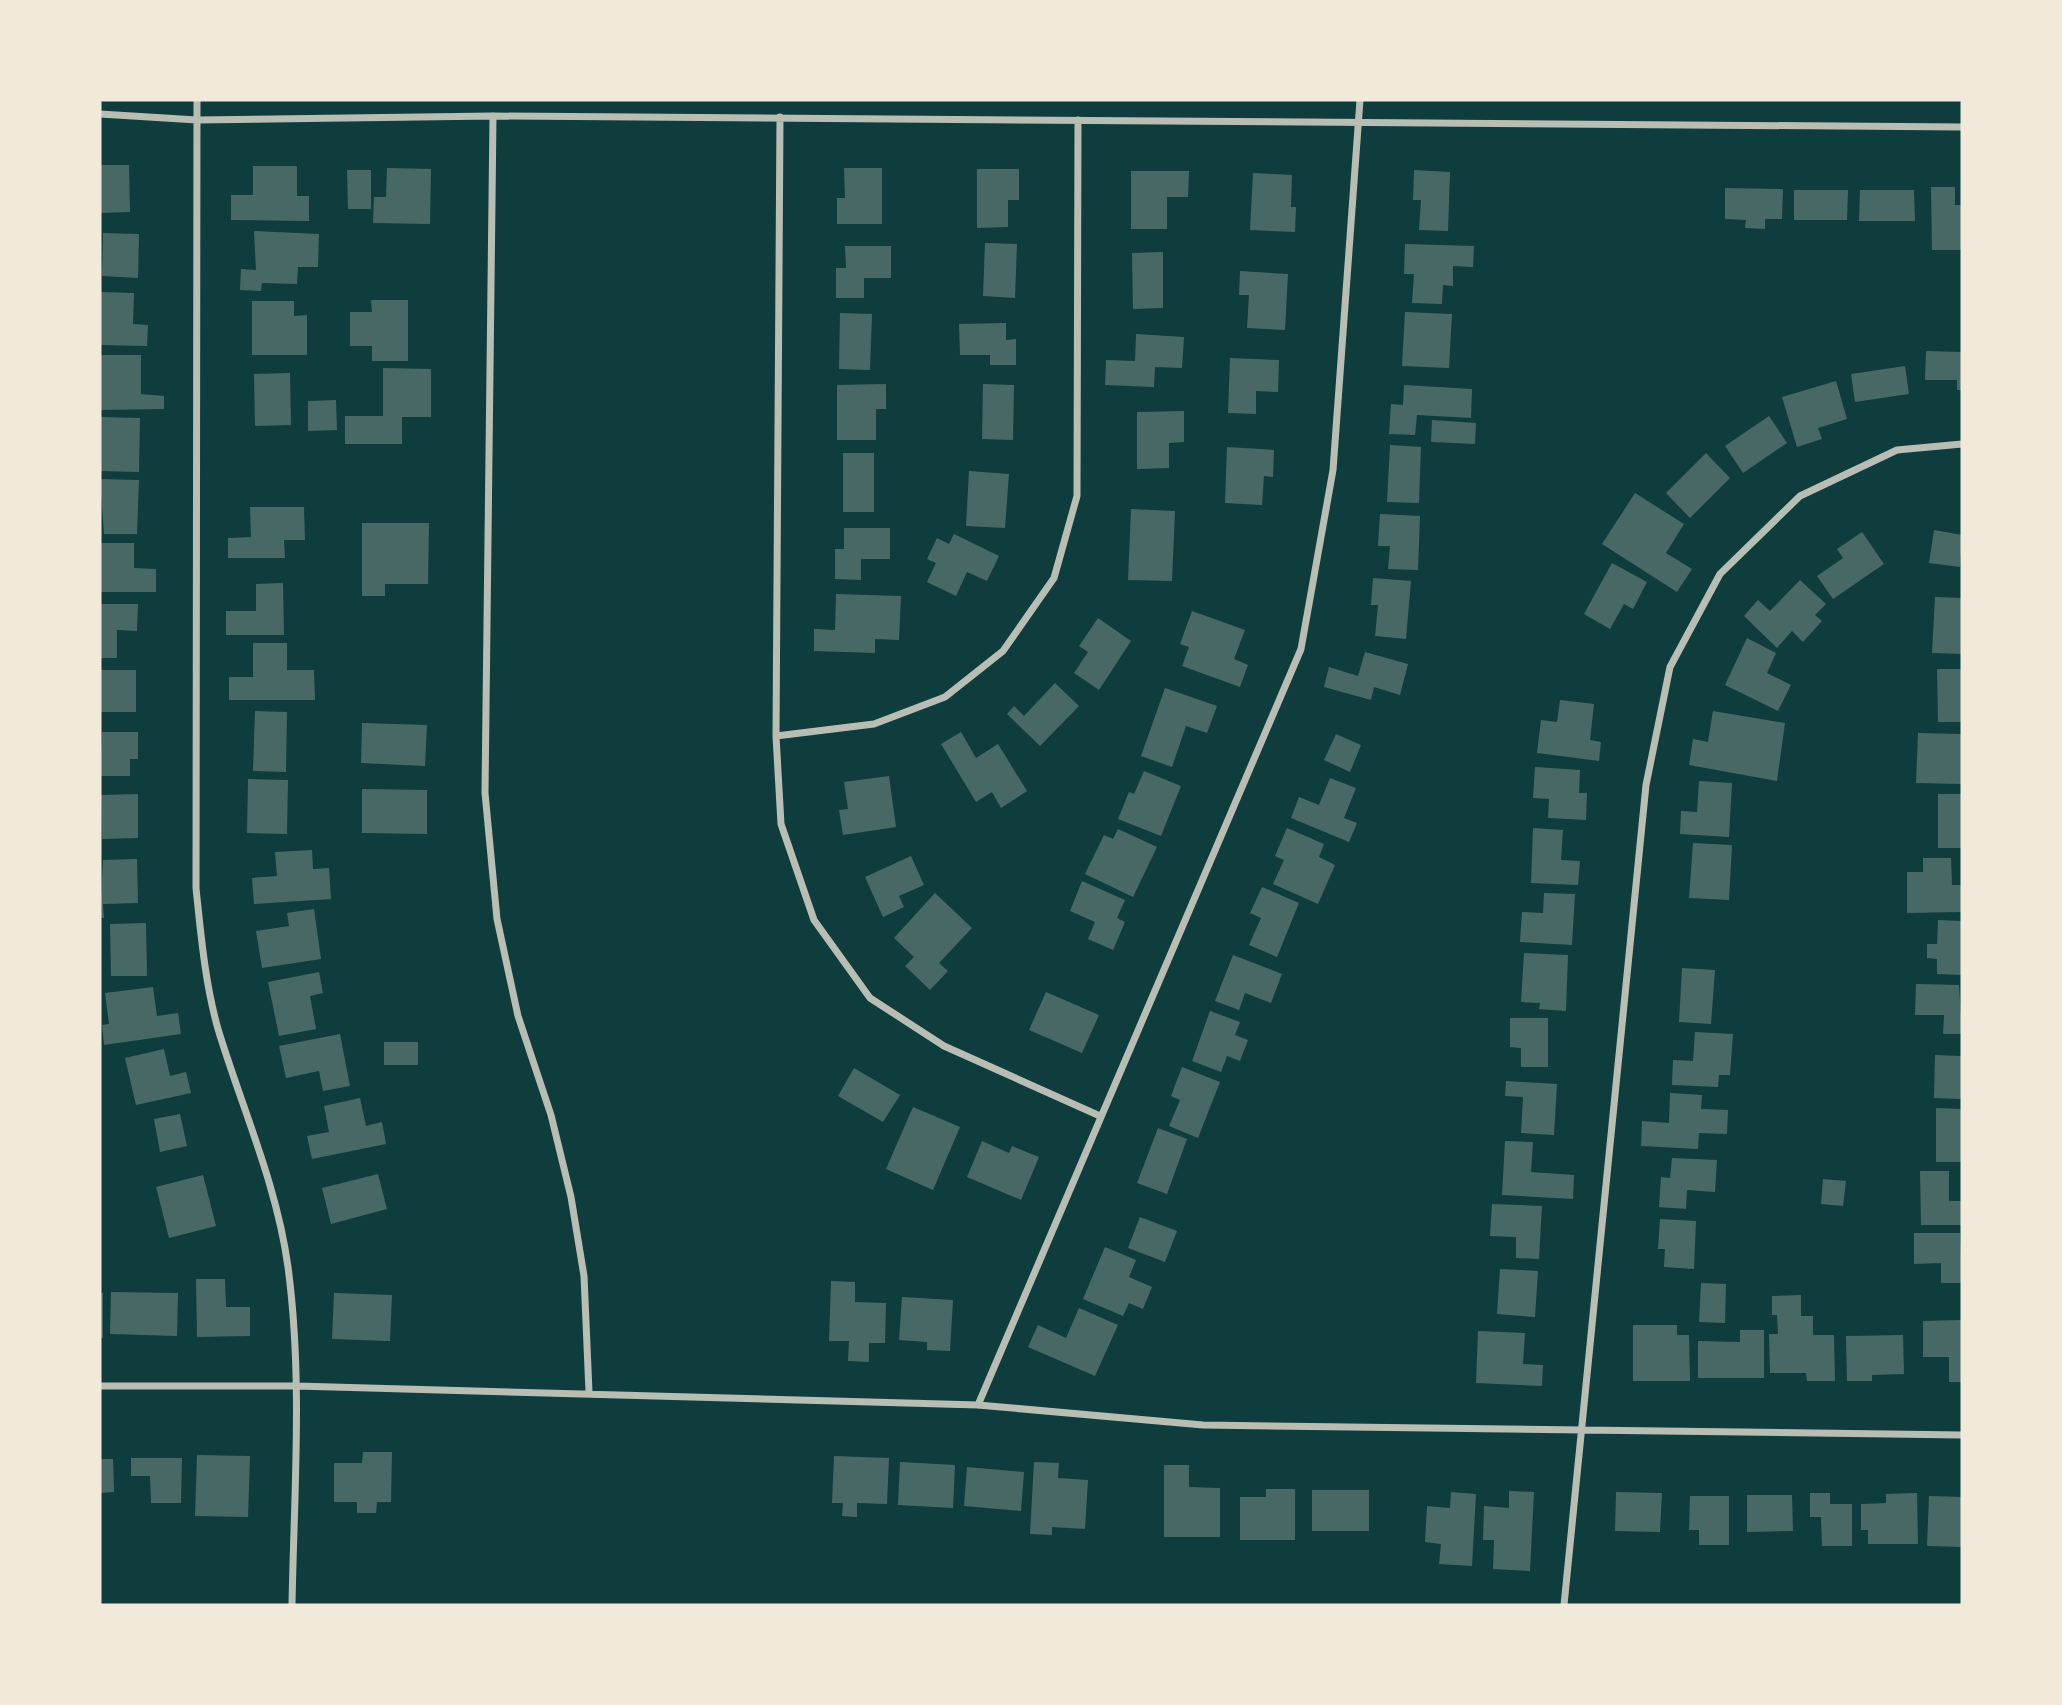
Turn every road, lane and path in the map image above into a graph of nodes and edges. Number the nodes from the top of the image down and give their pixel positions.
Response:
1 (197, 100) edge
2 (1360, 100) edge
3 (100, 114) edge
4 (493, 116) junction
5 (780, 117) junction
6 (197, 120) junction
7 (1078, 121) junction
8 (1360, 124) junction
9 (1962, 127) edge
10 (1962, 444) edge
11 (776, 736) junction
12 (1100, 1116) junction
13 (100, 1386) edge
14 (297, 1386) junction
15 (589, 1392) junction
16 (978, 1405) junction
17 (1582, 1431) junction
18 (1962, 1435) edge
19 (292, 1605) edge
20 (1564, 1605) edge

1 - 6 street
2 - 8 street
3 - 6 street
4 - 5 street
4 - 6 street
4 - 15 street
5 - 7 street
5 - 11 street
6 - 14 street
7 - 8 street
7 - 11 street
8 - 9 street
8 - 12 street
10 - 17 street
11 - 12 street
12 - 16 street
13 - 14 street
14 - 15 street
14 - 19 street
15 - 16 street
16 - 17 street
17 - 18 street
17 - 20 street

